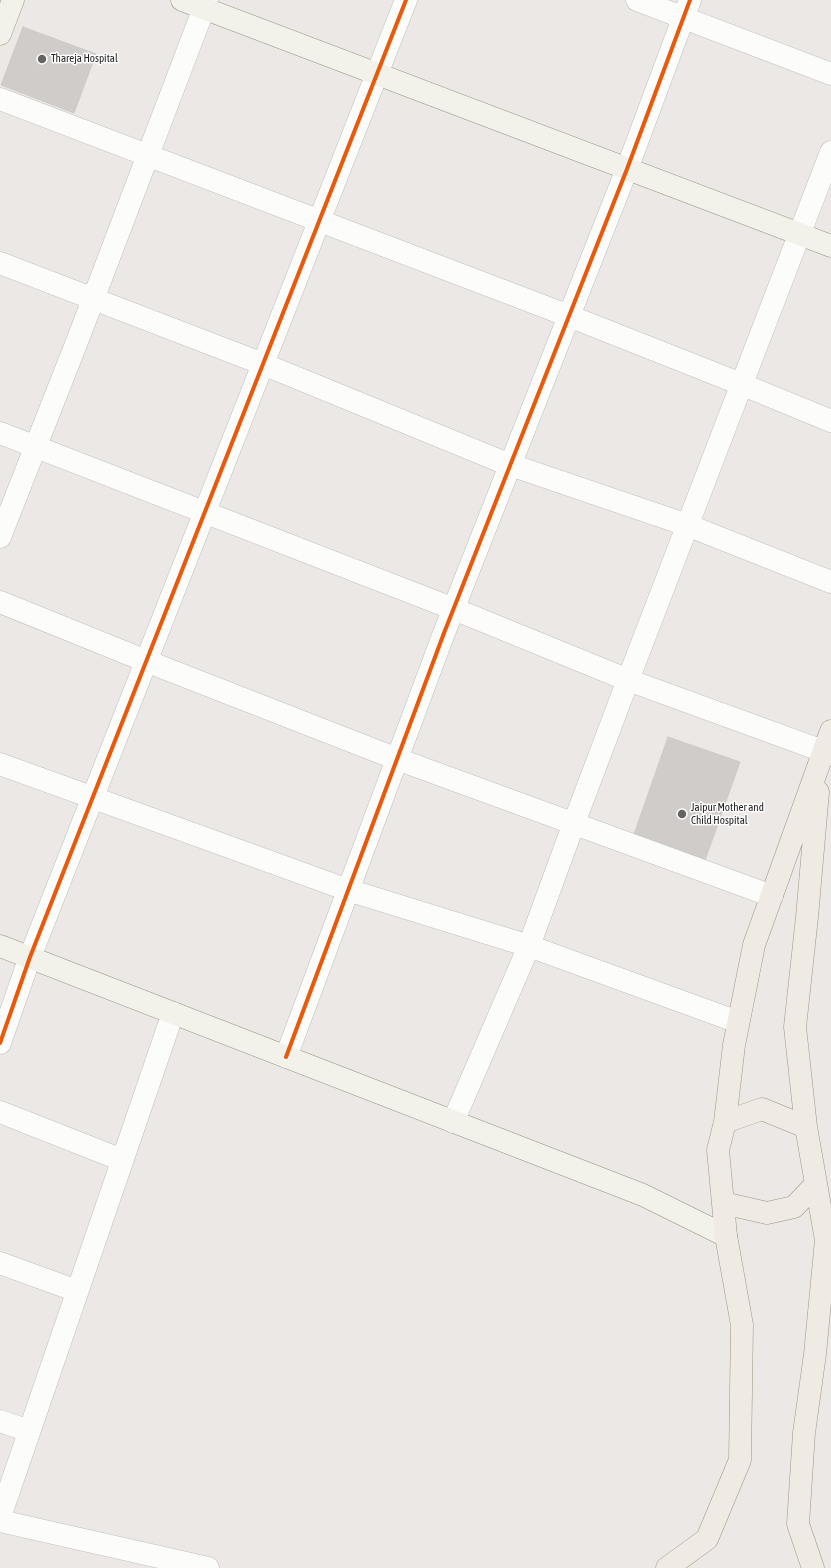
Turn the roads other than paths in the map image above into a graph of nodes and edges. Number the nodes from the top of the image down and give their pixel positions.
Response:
1 (13, 0) edge
2 (182, 0) edge
3 (406, 0) edge
4 (637, 0) edge
5 (206, 4) edge
6 (686, 9) edge
7 (0, 34) edge
8 (376, 74) junction
9 (831, 74) edge
10 (0, 99) edge
11 (831, 152) edge
12 (148, 156) junction
13 (627, 169) junction
14 (319, 221) junction
15 (798, 234) junction
16 (831, 246) edge
17 (0, 263) edge
18 (93, 299) junction
19 (569, 316) junction
20 (263, 364) junction
21 (741, 384) junction
22 (831, 421) edge
23 (0, 433) edge
24 (35, 448) junction
25 (511, 465) junction
26 (204, 512) junction
27 (687, 525) junction
28 (0, 537) edge
29 (831, 582) edge
30 (0, 602) edge
31 (454, 610) junction
32 (146, 661) junction
33 (628, 680) junction
34 (831, 731) edge
35 (825, 756) edge
36 (397, 759) junction
37 (0, 764) edge
38 (93, 797) junction
39 (574, 823) junction
40 (348, 890) junction
41 (772, 896) junction
42 (0, 946) edge
43 (530, 946) junction
44 (30, 957) junction
45 (173, 1013) junction
46 (738, 1022) junction
47 (0, 1043) edge
48 (286, 1057) junction
49 (0, 1112) edge
50 (453, 1122) junction
51 (725, 1122) junction
52 (806, 1127) junction
53 (122, 1160) junction
54 (816, 1184) junction
55 (723, 1203) junction
56 (726, 1236) junction
57 (0, 1263) edge
58 (77, 1291) junction
59 (0, 1421) edge
60 (29, 1431) junction
61 (0, 1517) edge
62 (0, 1521) edge
63 (208, 1568) edge
64 (667, 1568) edge
65 (813, 1568) edge

1 - 7 street
2 - 5 street
3 - 8 street
4 - 6 street
5 - 8 street
5 - 12 street
6 - 9 street
6 - 13 street
8 - 13 street
8 - 14 street
10 - 12 street
11 - 15 street
12 - 14 street
12 - 18 street
13 - 15 street
13 - 19 street
14 - 19 street
14 - 20 street
15 - 16 street
15 - 21 street
17 - 18 street
18 - 20 street
18 - 24 street
19 - 21 street
19 - 25 street
20 - 25 street
20 - 26 street
21 - 22 street
21 - 27 street
23 - 24 street
24 - 26 street
24 - 28 street
25 - 27 street
25 - 31 street
26 - 31 street
26 - 32 street
27 - 29 street
27 - 33 street
30 - 32 street
31 - 33 street
31 - 36 street
32 - 36 street
32 - 38 street
33 - 35 street
33 - 39 street
34 - 35 main road
35 - 41 main road
35 - 52 main road
36 - 39 street
36 - 40 street
37 - 38 street
38 - 40 street
38 - 44 street
39 - 41 street
39 - 43 street
40 - 43 street
40 - 48 street
41 - 46 main road
42 - 44 street
43 - 46 street
43 - 50 street
44 - 45 street
44 - 47 street
45 - 48 street
45 - 53 street
46 - 51 main road
48 - 50 street
49 - 53 street
50 - 56 street
51 - 52 main road
51 - 55 main road
52 - 54 main road
53 - 58 street
54 - 55 main road
54 - 65 main road
55 - 56 main road
56 - 64 main road
57 - 58 street
58 - 60 street
59 - 60 street
60 - 61 street
62 - 63 street

